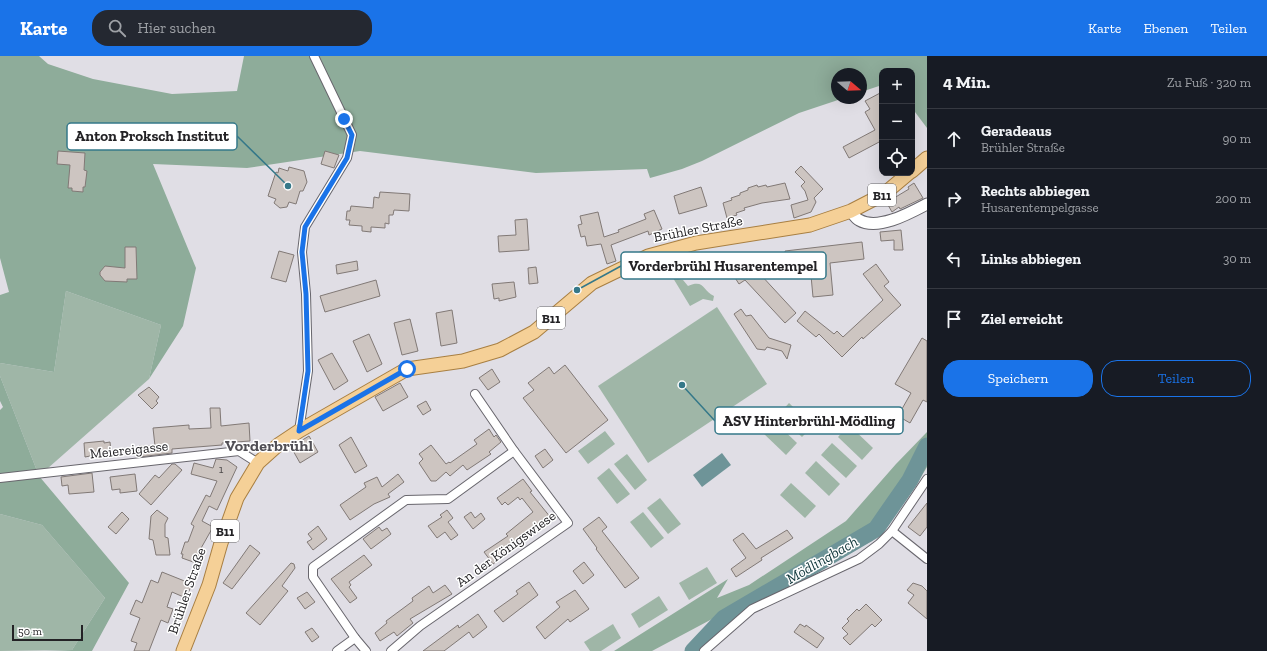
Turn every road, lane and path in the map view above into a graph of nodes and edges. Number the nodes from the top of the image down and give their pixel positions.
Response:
1 (314, 56) edge
2 (927, 158) edge
3 (915, 168) edge
4 (905, 176) edge
5 (927, 204) edge
6 (851, 211) junction
7 (475, 394) dead end
8 (299, 431) junction
9 (514, 451) junction
10 (258, 463) junction
11 (0, 478) edge
12 (927, 479) edge
13 (892, 531) junction
14 (927, 559) edge
15 (355, 638) junction
16 (183, 651) edge
17 (337, 651) edge
18 (366, 651) edge
19 (391, 651) edge
20 (704, 651) edge

1 - 8 street
2 - 3 main road, B11
4 - 6 main road, B11
5 - 6 street
6 - 8 main road, Brühler Straße / B11
7 - 9 street, An der Königswiese
8 - 10 main road, Brühler Straße / B11
9 - 15 street
9 - 19 street, An der Königswiese
10 - 11 street, Meiereigasse
10 - 16 main road, Brühler Straße / B11
12 - 13 street
13 - 14 street
13 - 20 street
15 - 17 street
15 - 18 street

